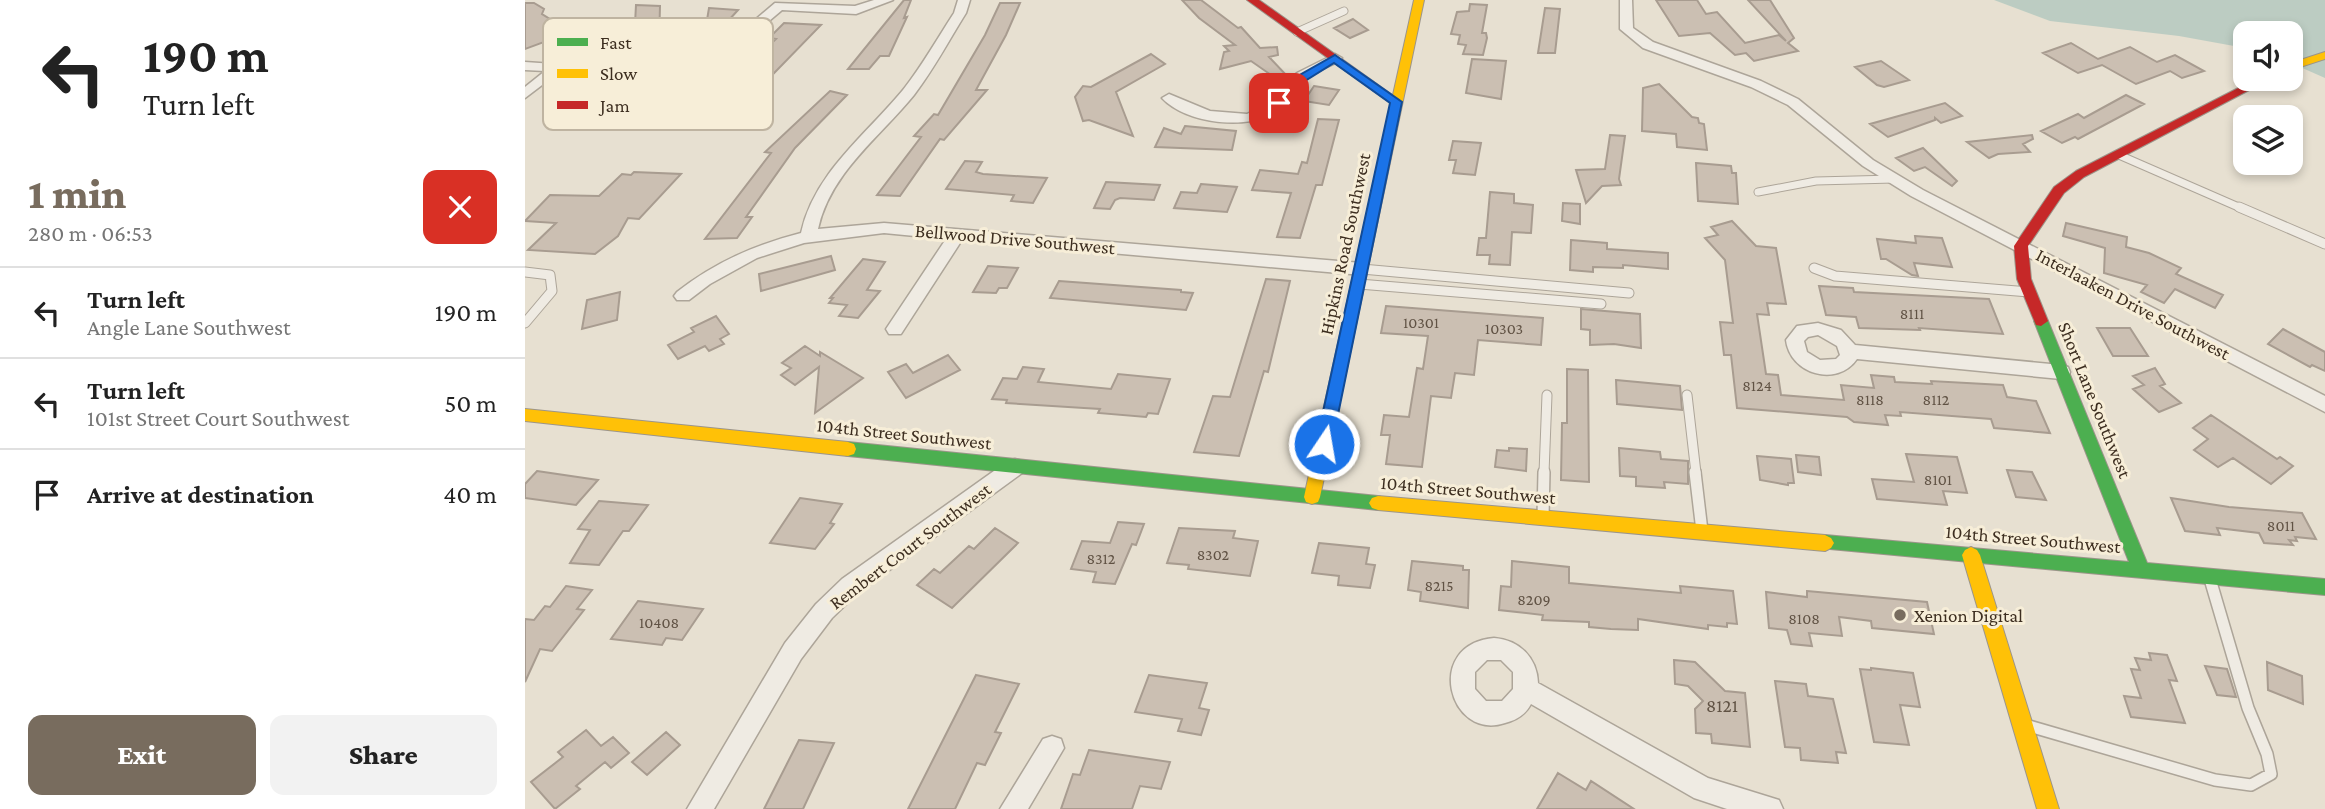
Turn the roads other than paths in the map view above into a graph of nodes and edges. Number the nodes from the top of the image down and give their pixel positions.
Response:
1 (887, 0) edge
2 (964, 0) edge
3 (1252, 0) edge
4 (1419, 0) edge
5 (1626, 0) edge
6 (1344, 11) dead end
7 (764, 18) edge
8 (1297, 32) junction
9 (2325, 55) edge
10 (1335, 58) junction
11 (2303, 63) edge
12 (525, 65) edge
13 (543, 67) edge
14 (543, 79) edge
15 (2241, 91) edge
16 (525, 94) edge
17 (1169, 98) dead end
18 (1396, 102) junction
19 (2119, 155) junction
20 (1895, 179) junction
21 (1758, 192) dead end
22 (958, 234) junction
23 (809, 235) junction
24 (2325, 244) edge
25 (2021, 246) junction
26 (1814, 268) dead end
27 (529, 273) edge
28 (1360, 277) junction
29 (525, 282) edge
30 (2029, 292) junction
31 (1629, 293) dead end
32 (683, 296) dead end
33 (1601, 304) dead end
34 (525, 323) edge
35 (895, 329) dead end
36 (1849, 351) dead end
37 (2061, 372) junction
38 (1547, 395) dead end
39 (1687, 395) dead end
40 (2325, 405) edge
41 (525, 415) edge
42 (1015, 467) junction
43 (1312, 497) junction
44 (1543, 517) junction
45 (1702, 531) junction
46 (1971, 555) junction
47 (2140, 568) junction
48 (2209, 575) junction
49 (2325, 587) edge
50 (1527, 689) dead end
51 (2022, 724) junction
52 (1052, 748) dead end
53 (700, 809) edge
54 (1013, 809) edge
55 (1770, 809) edge
56 (2048, 809) edge

1 - 7 street
2 - 23 street
3 - 8 street
4 - 18 street, Hipkins Road Southwest
5 - 20 street
6 - 8 lane
8 - 10 street
9 - 11 street
10 - 17 street
10 - 18 street
12 - 13 street
14 - 16 street
15 - 19 street, Interlaaken Drive Southwest
18 - 28 street, Hipkins Road Southwest
19 - 24 lane
19 - 25 street, Interlaaken Drive Southwest
20 - 21 lane
20 - 25 street
22 - 23 street, Bellwood Drive Southwest
22 - 28 street, Bellwood Drive Southwest
22 - 35 street
23 - 32 street, Bellwood Drive Southwest
25 - 30 street, Short Lane Southwest
25 - 40 street, Interlaaken Drive Southwest
26 - 30 lane
27 - 29 lane
27 - 34 lane
28 - 31 lane
28 - 33 lane
28 - 43 street, Hipkins Road Southwest
30 - 37 street, Short Lane Southwest
36 - 37 street
37 - 47 street, Short Lane Southwest
38 - 44 lane
39 - 45 lane
41 - 42 street, 104th Street Southwest
42 - 43 street, 104th Street Southwest
42 - 53 street, Rembert Court Southwest
43 - 44 street, 104th Street Southwest
44 - 45 street, 104th Street Southwest
45 - 46 street, 104th Street Southwest
46 - 47 street, 104th Street Southwest
46 - 51 street
47 - 48 street, 104th Street Southwest
48 - 49 street, 104th Street Southwest
48 - 51 lane
50 - 55 street
51 - 56 street
52 - 54 street

